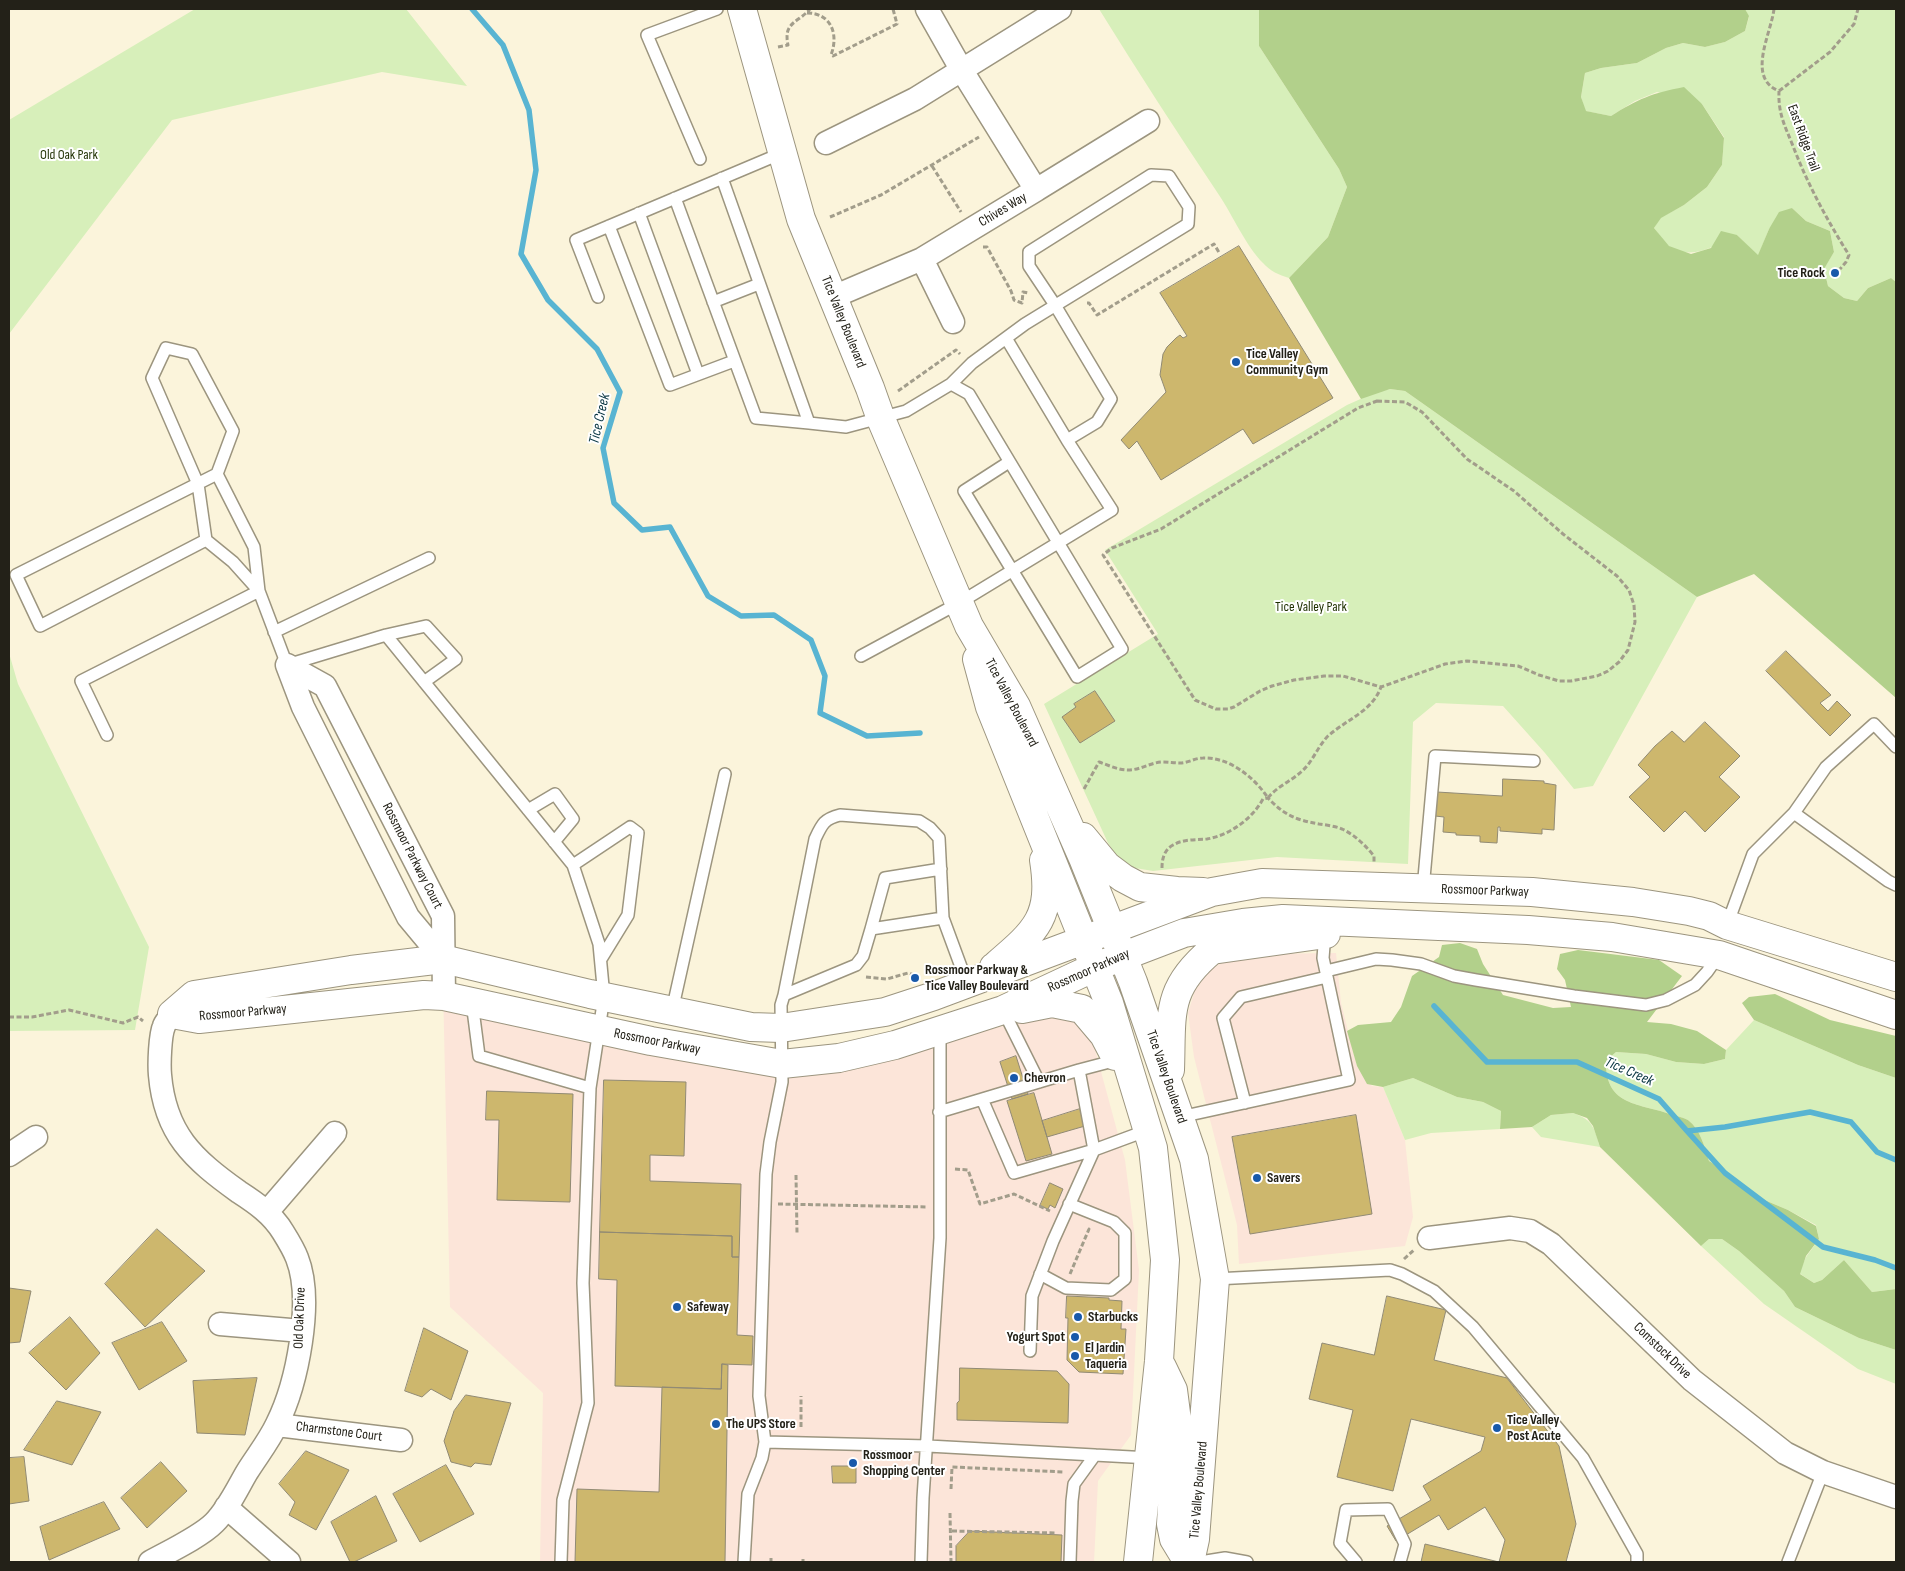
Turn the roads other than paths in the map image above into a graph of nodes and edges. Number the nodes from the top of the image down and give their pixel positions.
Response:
1 (717, 9) edge
2 (742, 9) edge
3 (927, 9) edge
4 (1060, 9) edge
5 (961, 69) junction
6 (1148, 121) dead end
7 (826, 143) dead end
8 (782, 153) junction
9 (700, 159) dead end
10 (722, 178) junction
11 (1036, 190) junction
12 (674, 198) junction
13 (638, 213) junction
14 (609, 226) junction
15 (922, 259) junction
16 (759, 284) junction
17 (598, 297) dead end
18 (833, 297) junction
19 (713, 302) junction
20 (1055, 306) junction
21 (953, 322) dead end
22 (1006, 338) junction
23 (734, 361) junction
24 (698, 374) junction
25 (951, 384) junction
26 (881, 419) junction
27 (809, 422) junction
28 (1067, 440) junction
29 (1009, 462) junction
30 (217, 474) junction
31 (198, 484) junction
32 (206, 540) junction
33 (1057, 543) junction
34 (429, 558) dead end
35 (1013, 569) junction
36 (259, 591) junction
37 (964, 614) junction
38 (274, 632) junction
39 (386, 635) junction
40 (861, 656) dead end
41 (287, 665) junction
42 (424, 682) junction
43 (107, 735) dead end
44 (1896, 747) edge
45 (1534, 761) dead end
46 (725, 774) dead end
47 (528, 810) junction
48 (1794, 812) junction
49 (1065, 816) junction
50 (1037, 821) junction
51 (554, 842) junction
52 (573, 865) junction
53 (940, 869) junction
54 (1896, 885) edge
55 (1423, 889) junction
56 (1212, 892) junction
57 (943, 918) junction
58 (1727, 925) junction
59 (1326, 928) junction
60 (871, 929) junction
61 (1112, 930) junction
62 (1084, 940) junction
63 (1719, 955) junction
64 (1122, 956) junction
65 (443, 959) junction
66 (601, 959) junction
67 (1095, 967) junction
68 (1327, 974) junction
69 (1896, 978) edge
70 (974, 981) junction
71 (784, 995) junction
72 (444, 996) junction
73 (604, 997) junction
74 (472, 1002) junction
75 (1003, 1010) junction
76 (672, 1011) junction
77 (172, 1014) junction
78 (1896, 1015) edge
79 (781, 1028) junction
80 (599, 1030) junction
81 (939, 1030) junction
82 (1117, 1060) junction
83 (782, 1064) junction
84 (1079, 1070) junction
85 (1039, 1082) junction
86 (1169, 1086) junction
87 (590, 1088) junction
88 (1137, 1095) junction
89 (982, 1099) junction
90 (1245, 1103) junction
91 (939, 1112) junction
92 (1180, 1117) junction
93 (1148, 1130) junction
94 (335, 1133) dead end
95 (36, 1136) dead end
96 (1094, 1150) junction
97 (9, 1155) edge
98 (1069, 1204) junction
99 (267, 1212) junction
100 (1429, 1238) dead end
101 (1040, 1274) junction
102 (1215, 1279) junction
103 (220, 1324) dead end
104 (302, 1331) junction
105 (1030, 1351) dead end
106 (1159, 1361) junction
107 (276, 1425) junction
108 (401, 1440) dead end
109 (765, 1442) junction
110 (928, 1446) junction
111 (1095, 1455) junction
112 (1150, 1458) junction
113 (1823, 1472) junction
114 (1896, 1497) edge
115 (226, 1507) junction
116 (150, 1562) edge
117 (289, 1562) edge
118 (561, 1562) edge
119 (744, 1562) edge
120 (921, 1562) edge
121 (1070, 1562) edge
122 (1138, 1562) edge
123 (1189, 1562) edge
124 (1200, 1562) edge
125 (1247, 1562) edge
126 (1356, 1562) edge
127 (1400, 1562) edge
128 (1637, 1562) edge
129 (1788, 1562) edge

1 - 9 lane
2 - 8 street, Tice Valley Boulevard
3 - 5 street, Chives Way
4 - 5 street
5 - 7 street
5 - 11 street, Chives Way
6 - 11 street
8 - 10 lane
8 - 18 street, Tice Valley Boulevard
10 - 12 lane
10 - 16 lane
11 - 15 street, Chives Way
12 - 13 lane
12 - 19 lane
13 - 14 lane
13 - 24 lane
14 - 17 lane
14 - 24 lane
15 - 18 street, Chives Way
15 - 21 street
16 - 19 lane
16 - 27 lane
18 - 26 street, Tice Valley Boulevard
19 - 23 lane
20 - 20 lane
20 - 22 lane
20 - 28 lane
22 - 25 lane
22 - 28 lane
23 - 24 lane
23 - 27 lane
25 - 26 lane
25 - 29 lane
26 - 27 lane
26 - 37 street, Tice Valley Boulevard
28 - 33 lane
29 - 33 lane
29 - 35 lane
30 - 31 lane
30 - 31 lane
30 - 36 lane
31 - 32 lane
31 - 32 lane
32 - 36 lane
33 - 35 lane
33 - 35 lane
34 - 38 lane
35 - 37 lane
36 - 38 lane
36 - 43 lane
37 - 40 lane
37 - 49 street, Tice Valley Boulevard
37 - 50 street, Tice Valley Boulevard
38 - 41 lane
39 - 41 lane
39 - 42 lane
39 - 42 lane
41 - 65 street, Rossmoor Parkway Court
41 - 65 street, Rossmoor Parkway Court
42 - 47 lane
44 - 48 lane
45 - 55 lane
46 - 76 lane
47 - 51 lane
47 - 51 lane
48 - 54 lane
48 - 58 lane
49 - 56 street
49 - 61 street, Tice Valley Boulevard
50 - 62 street, Tice Valley Boulevard
50 - 70 street
51 - 52 lane
52 - 66 lane
52 - 66 lane
53 - 57 lane
53 - 60 lane
53 - 71 lane
55 - 56 street, Rossmoor Parkway
55 - 58 street, Rossmoor Parkway
56 - 61 street, Rossmoor Parkway
57 - 60 lane
57 - 70 lane
58 - 63 street
58 - 69 street, Rossmoor Parkway
59 - 63 street
59 - 64 street, Rossmoor Parkway
59 - 68 lane
59 - 86 street
60 - 71 lane
61 - 62 street, Rossmoor Parkway
61 - 64 street, Tice Valley Boulevard
62 - 67 street, Tice Valley Boulevard
62 - 70 street, Rossmoor Parkway
63 - 68 lane
63 - 78 street
64 - 67 street, Rossmoor Parkway
64 - 86 street, Tice Valley Boulevard
65 - 72 street
65 - 73 street, Rossmoor Parkway
65 - 77 street, Rossmoor Parkway
66 - 73 lane
67 - 75 street, Rossmoor Parkway
67 - 88 street, Tice Valley Boulevard
68 - 90 lane
68 - 90 lane
70 - 79 street, Rossmoor Parkway
71 - 79 lane
72 - 74 street, Rossmoor Parkway
72 - 77 street, Rossmoor Parkway
73 - 76 street, Rossmoor Parkway
73 - 80 lane
74 - 80 street, Rossmoor Parkway
74 - 87 lane
75 - 81 street, Rossmoor Parkway
75 - 82 street
75 - 85 lane
76 - 79 street, Rossmoor Parkway
77 - 99 street, Old Oak Drive
79 - 83 lane
80 - 83 street, Rossmoor Parkway
80 - 87 lane
81 - 83 street, Rossmoor Parkway
81 - 91 lane
82 - 84 lane
82 - 88 street
83 - 109 lane
84 - 85 lane
84 - 96 lane
85 - 89 lane
86 - 92 street, Tice Valley Boulevard
87 - 118 lane
88 - 93 street, Tice Valley Boulevard
89 - 91 lane
89 - 96 lane
90 - 92 lane
91 - 110 lane
92 - 102 street, Tice Valley Boulevard
93 - 96 lane
93 - 106 street, Tice Valley Boulevard
94 - 99 street
95 - 97 street
96 - 98 lane
98 - 101 lane
98 - 101 lane
99 - 104 street, Old Oak Drive
100 - 113 street, Comstock Drive
101 - 105 lane
102 - 123 street, Tice Valley Boulevard
102 - 128 lane
103 - 104 street
104 - 107 street, Old Oak Drive
106 - 112 street, Tice Valley Boulevard
106 - 123 street
107 - 108 street, Charmstone Court
107 - 115 street, Old Oak Drive
109 - 110 lane
109 - 119 lane
110 - 111 lane
110 - 120 lane
111 - 112 lane
111 - 121 lane
112 - 122 street, Tice Valley Boulevard
113 - 114 street, Comstock Drive
113 - 129 lane
115 - 116 street, Old Oak Drive
115 - 117 street
124 - 125 lane
126 - 127 lane

